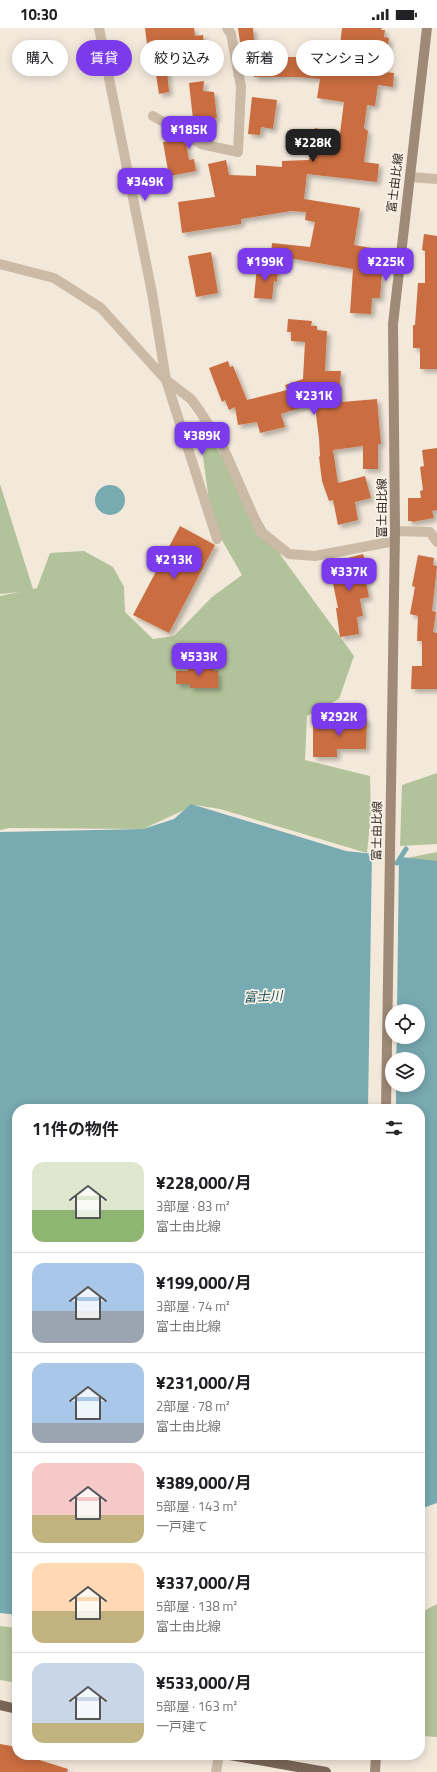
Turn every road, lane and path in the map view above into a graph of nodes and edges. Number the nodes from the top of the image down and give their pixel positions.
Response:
1 (99, 28) edge
2 (227, 28) edge
3 (427, 28) edge
4 (153, 116) dead end
5 (410, 177) junction
6 (437, 179) edge
7 (0, 264) edge
8 (166, 380) junction
9 (395, 536) junction
10 (217, 539) dead end
11 (437, 542) edge
12 (386, 1104) edge
13 (0, 1705) edge
14 (12, 1708) edge
15 (218, 1760) edge
16 (258, 1760) edge
17 (376, 1760) edge
18 (216, 1772) edge
19 (326, 1772) edge
20 (375, 1772) edge

1 - 8 street
2 - 4 street
3 - 5 main road, 富士由比線
5 - 6 street
5 - 9 main road, 富士由比線
7 - 8 street
8 - 9 street
8 - 10 street
9 - 11 street
9 - 12 main road, 富士由比線
13 - 14 main road
15 - 18 street
16 - 19 main road
17 - 20 main road

